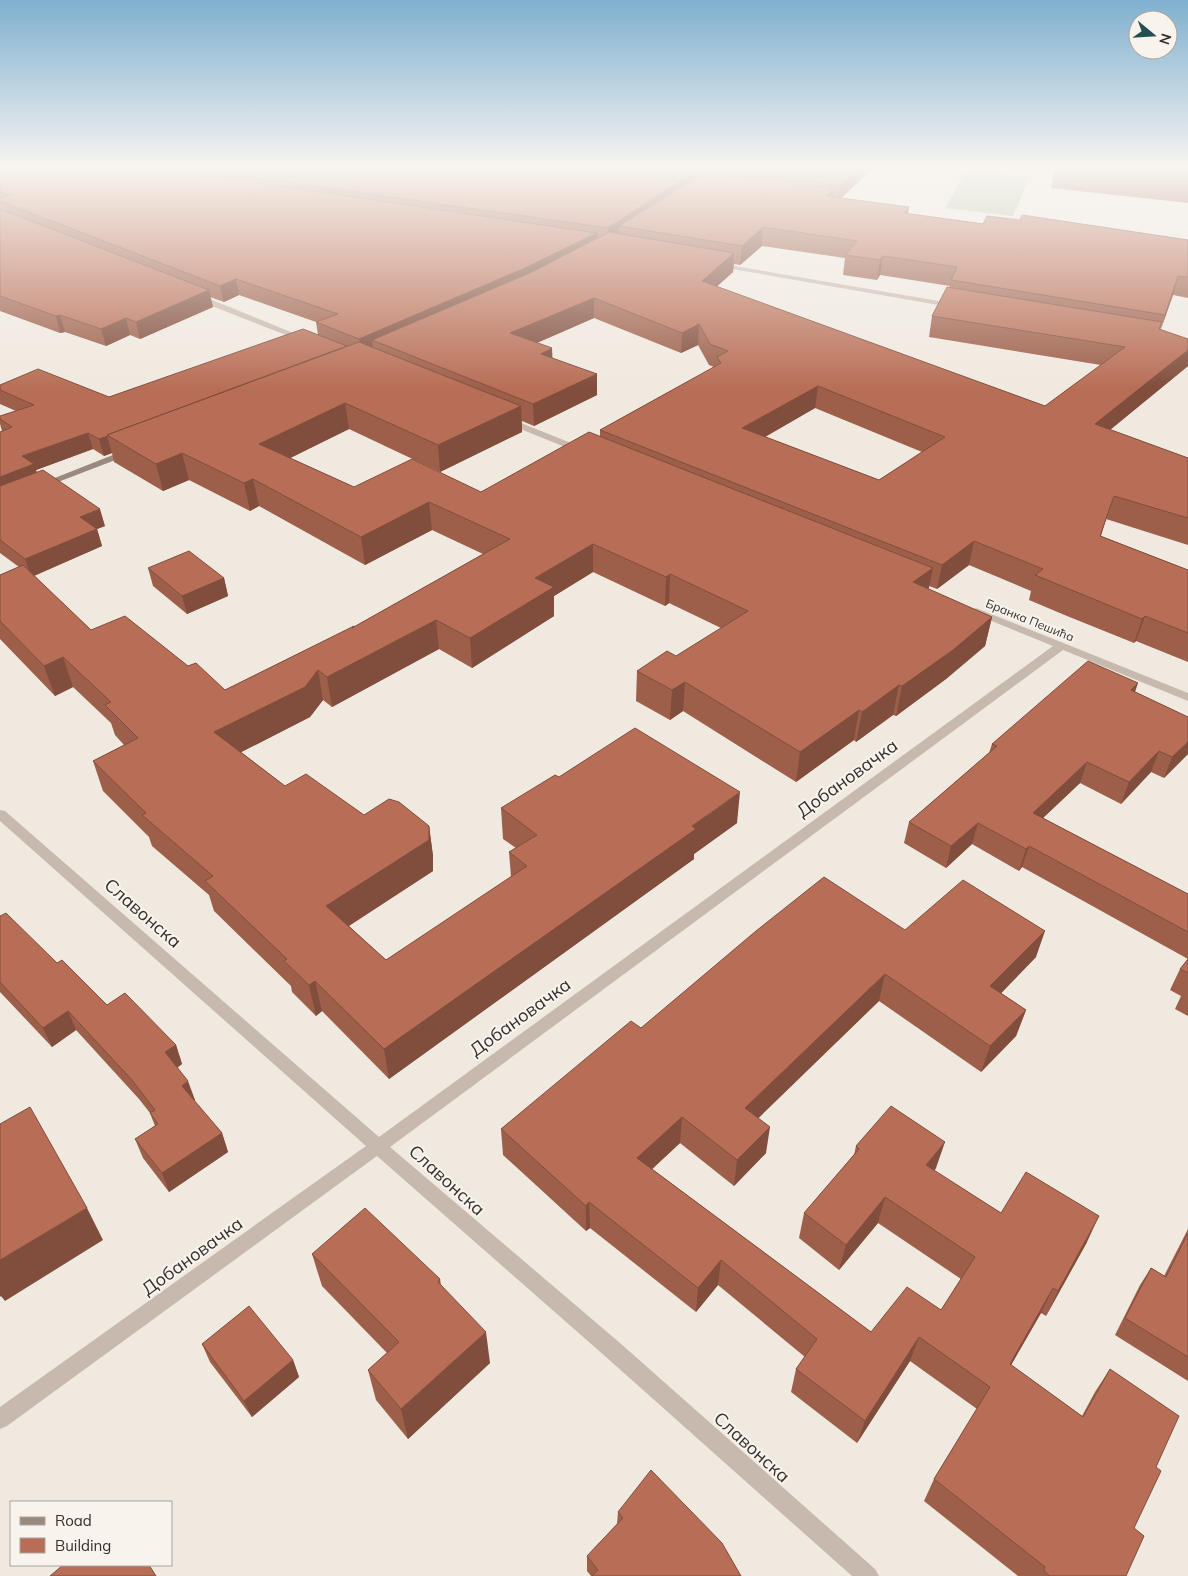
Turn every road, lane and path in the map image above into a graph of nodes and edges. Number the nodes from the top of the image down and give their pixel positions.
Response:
1 (706, 264) edge
2 (192, 295) edge
3 (966, 308) edge
4 (308, 341) edge
5 (497, 417) edge
6 (139, 448) edge
7 (588, 454) edge
8 (35, 488) edge
9 (970, 609) edge
10 (1061, 646) junction
11 (1188, 697) edge
12 (0, 814) edge
13 (379, 1146) junction
14 (0, 1419) edge
15 (868, 1576) edge

1 - 3 street
2 - 4 street
5 - 7 street
6 - 8 main road
9 - 10 street, Бранка Пешића
10 - 11 street, Бранка Пешића
10 - 13 street, Добановачка
12 - 13 street, Славонска
13 - 14 street, Добановачка
13 - 15 street, Славонска

